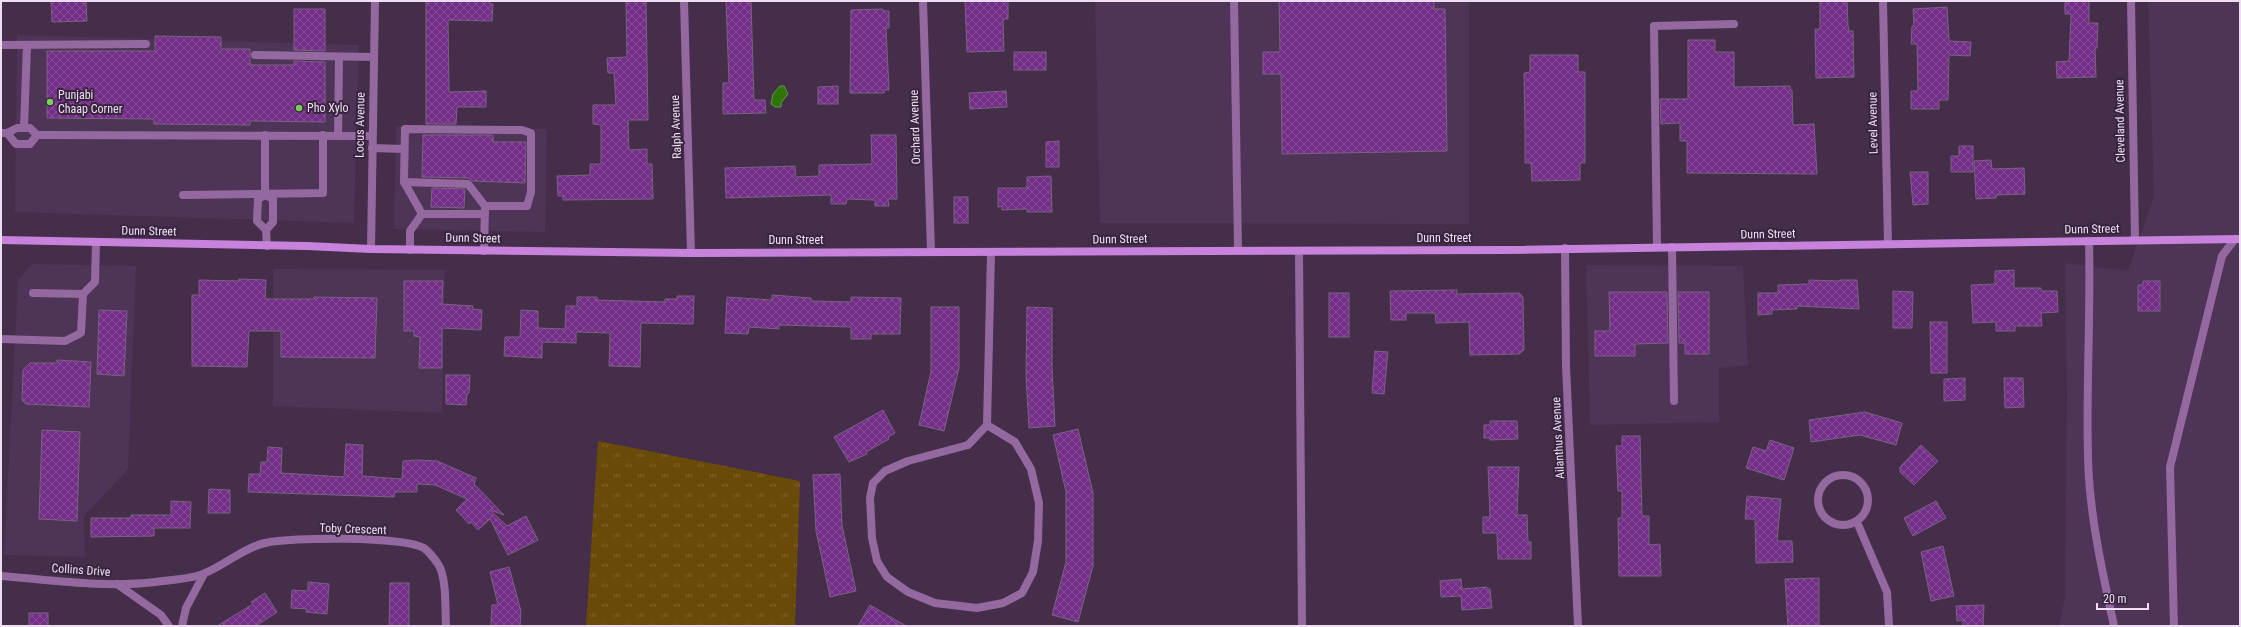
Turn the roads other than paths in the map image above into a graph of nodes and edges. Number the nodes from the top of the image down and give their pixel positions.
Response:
1 (375, 1) edge
2 (684, 1) edge
3 (923, 1) edge
4 (1234, 1) edge
5 (1883, 1) edge
6 (2131, 1) edge
7 (1734, 24) dead end
8 (146, 44) dead end
9 (1, 45) edge
10 (27, 45) junction
11 (255, 55) dead end
12 (339, 57) junction
13 (374, 57) junction
14 (24, 128) junction
15 (4, 133) edge
16 (265, 135) junction
17 (323, 135) junction
18 (37, 136) junction
19 (338, 136) junction
20 (372, 136) junction
21 (372, 148) junction
22 (404, 149) junction
23 (404, 182) junction
24 (265, 194) junction
25 (184, 195) dead end
26 (485, 206) junction
27 (422, 214) junction
28 (485, 214) junction
29 (266, 230) junction
30 (2237, 239) edge
31 (1, 240) edge
32 (2135, 240) junction
33 (2089, 241) junction
34 (96, 242) junction
35 (1888, 244) junction
36 (267, 246) junction
37 (1657, 247) junction
38 (1672, 247) junction
39 (1565, 248) junction
40 (371, 249) junction
41 (1238, 249) junction
42 (410, 250) junction
43 (484, 251) junction
44 (931, 251) junction
45 (1299, 251) junction
46 (691, 253) junction
47 (991, 253) junction
48 (34, 293) dead end
49 (84, 294) junction
50 (1, 339) edge
51 (1674, 401) dead end
52 (987, 425) junction
53 (1856, 522) junction
54 (204, 574) junction
55 (1, 576) edge
56 (117, 584) junction
57 (169, 626) edge
58 (182, 626) edge
59 (446, 626) edge
60 (1302, 626) edge
61 (1578, 626) edge
62 (1890, 626) edge
63 (2114, 626) edge
64 (2174, 626) edge

1 - 13 street, Locus Avenue
2 - 46 street, Ralph Avenue
3 - 44 street, Orchard Avenue
4 - 41 street
5 - 35 street, Level Avenue
6 - 32 street, Cleveland Avenue
7 - 37 street
8 - 10 street
9 - 10 street
10 - 14 street
11 - 12 street
12 - 13 street
12 - 19 street
13 - 20 street, Locus Avenue
14 - 15 street
14 - 18 street
15 - 18 street
16 - 17 street
16 - 18 street
16 - 24 street
17 - 19 street
17 - 24 street
19 - 20 street
20 - 21 street, Locus Avenue
21 - 22 street
21 - 40 street, Locus Avenue
22 - 23 street
22 - 26 street
23 - 26 street
23 - 27 street
24 - 25 street
24 - 29 street
24 - 29 street
26 - 28 street
27 - 28 street
27 - 42 street
28 - 43 street
29 - 36 street
30 - 32 street, Dunn Street
30 - 64 street
31 - 34 street, Dunn Street
32 - 33 street, Dunn Street
33 - 35 street, Dunn Street
33 - 63 street
34 - 36 street, Dunn Street
34 - 49 street
35 - 38 street, Dunn Street
36 - 40 street, Dunn Street
37 - 38 street, Dunn Street
37 - 39 street, Dunn Street
38 - 51 street
39 - 45 street, Dunn Street
39 - 61 street, Ailanthus Avenue
40 - 42 street, Dunn Street
41 - 45 street, Dunn Street
41 - 47 street, Dunn Street
42 - 43 street, Dunn Street
43 - 46 street, Dunn Street
44 - 46 street, Dunn Street
44 - 47 street, Dunn Street
45 - 60 street
47 - 52 street
48 - 49 street
49 - 50 street
52 - 52 street
53 - 53 street
53 - 62 street
54 - 56 street, Toby Crescent
54 - 58 street
54 - 59 street, Toby Crescent
55 - 56 street, Collins Drive
56 - 57 street, Collins Drive

